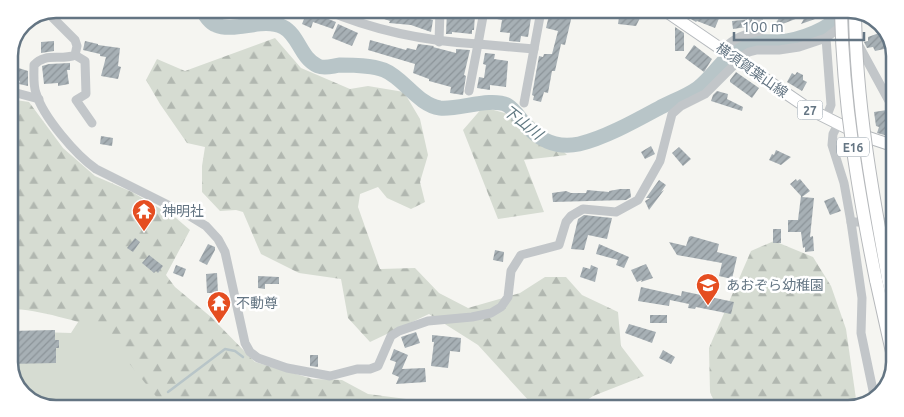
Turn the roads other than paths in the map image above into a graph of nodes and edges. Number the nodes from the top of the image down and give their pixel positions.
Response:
1 (53, 18) edge
2 (346, 18) edge
3 (440, 18) edge
4 (483, 18) edge
5 (540, 18) edge
6 (676, 18) edge
7 (758, 18) edge
8 (842, 18) edge
9 (843, 18) edge
10 (844, 18) edge
11 (857, 18) edge
12 (826, 38) junction
13 (439, 42) junction
14 (478, 44) junction
15 (534, 49) junction
16 (74, 55) junction
17 (730, 55) junction
18 (469, 91) dead end
19 (18, 94) edge
20 (886, 95) edge
21 (38, 100) junction
22 (524, 103) dead end
23 (826, 118) junction
24 (92, 123) dead end
25 (838, 124) junction
26 (886, 143) edge
27 (851, 222) junction
28 (886, 223) edge
29 (882, 279) junction
30 (886, 286) edge
31 (886, 308) edge
32 (873, 390) edge

1 - 16 street
2 - 13 street
3 - 13 street
4 - 14 street
5 - 15 street
6 - 17 main road, 横須賀葉山線 / 27
7 - 17 street
8 - 12 street
9 - 29 highway, E16, bridge
10 - 20 street
11 - 29 highway, E16, bridge
12 - 17 street
12 - 23 street
13 - 14 street
14 - 15 street
14 - 18 street
15 - 22 street
16 - 21 street
16 - 24 street
17 - 21 street
17 - 23 main road, 横須賀葉山線 / 27
19 - 21 street
23 - 25 main road, 横須賀葉山線 / 27
25 - 26 main road, 横須賀葉山線 / 27
25 - 27 street
27 - 28 street
27 - 32 street
29 - 30 highway, E16
29 - 31 highway, E16

